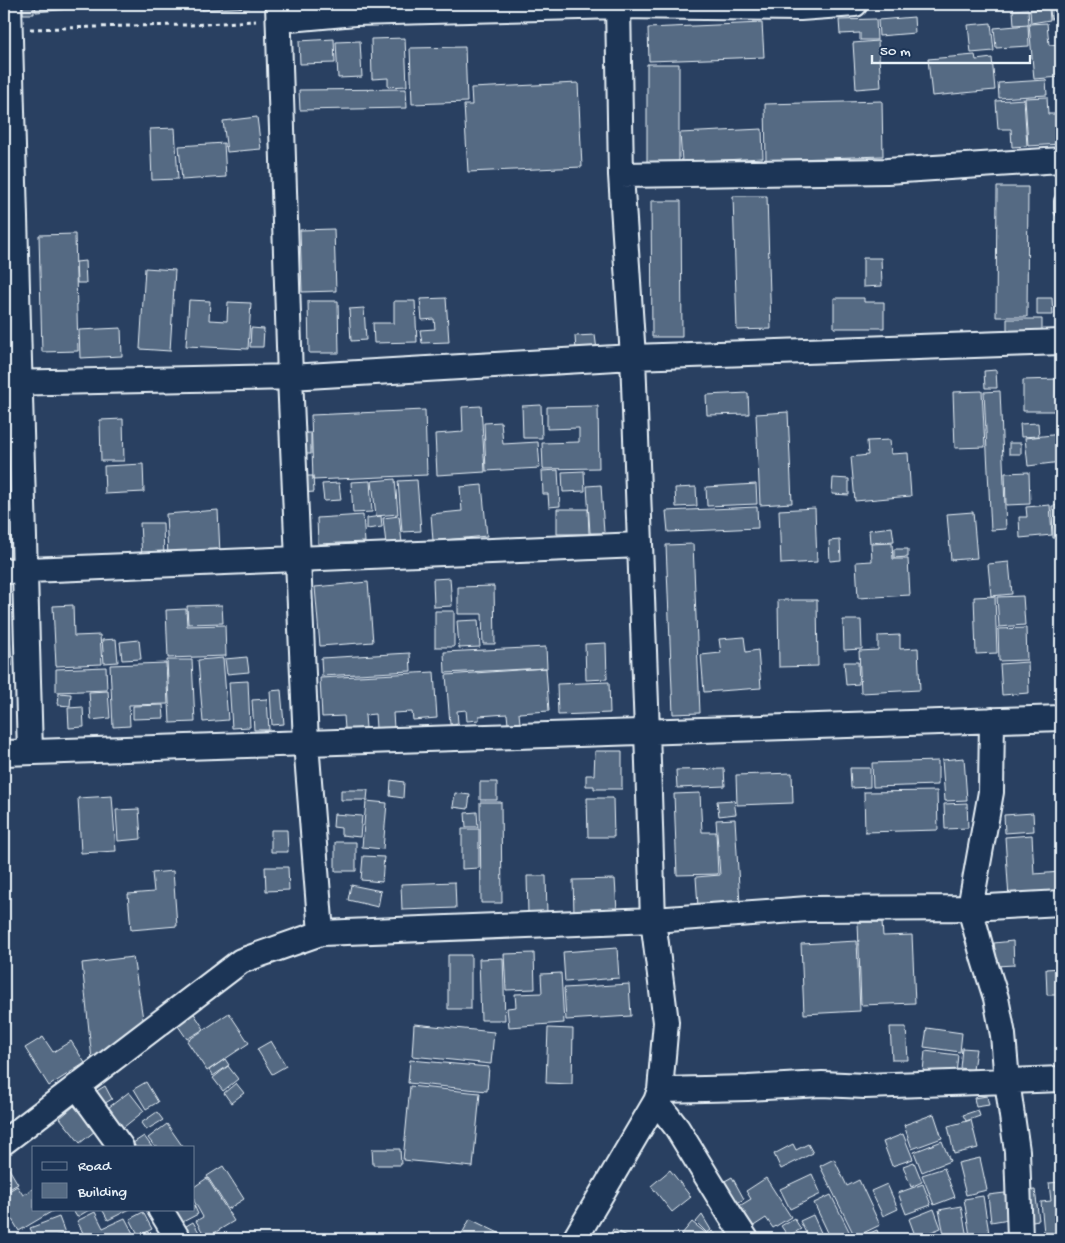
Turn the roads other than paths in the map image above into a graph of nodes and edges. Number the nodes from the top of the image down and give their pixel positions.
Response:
1 (9, 4) edge
2 (855, 4) edge
3 (618, 5) edge
4 (279, 12) edge
5 (7, 30) edge
6 (1061, 160) edge
7 (621, 176) junction
8 (9, 197) edge
9 (1061, 201) edge
10 (1061, 210) edge
11 (1061, 342) edge
12 (633, 357) junction
13 (290, 377) junction
14 (12, 383) edge
15 (640, 545) junction
16 (298, 560) junction
17 (14, 571) edge
18 (1061, 718) edge
19 (992, 720) junction
20 (647, 731) junction
21 (306, 743) junction
22 (30, 752) junction
23 (4, 753) edge
24 (1061, 903) edge
25 (970, 908) junction
26 (653, 920) junction
27 (321, 933) junction
28 (1061, 1079) edge
29 (1007, 1081) junction
30 (77, 1086) junction
31 (658, 1096) junction
32 (4, 1142) edge
33 (120, 1146) edge
34 (161, 1210) edge
35 (178, 1239) edge
36 (575, 1239) edge
37 (746, 1239) edge
38 (1020, 1239) edge

1 - 5 street
2 - 3 street
3 - 4 street
3 - 7 street
4 - 13 street
5 - 8 street
6 - 7 street
7 - 12 street
8 - 14 street
9 - 10 lane
11 - 12 street
12 - 13 street
12 - 15 street
13 - 14 street
13 - 16 street
14 - 17 street
15 - 16 street
15 - 20 street
16 - 17 street
16 - 21 street
17 - 22 street
18 - 19 street
19 - 20 street
19 - 25 street
20 - 21 street
20 - 26 street
21 - 22 street
21 - 27 street
22 - 23 street
24 - 25 street
25 - 26 street
25 - 29 street
26 - 27 street
26 - 31 street
27 - 30 street
28 - 29 street
29 - 31 street
29 - 38 street
30 - 32 street
30 - 33 street
31 - 36 street
31 - 37 street
34 - 35 street

